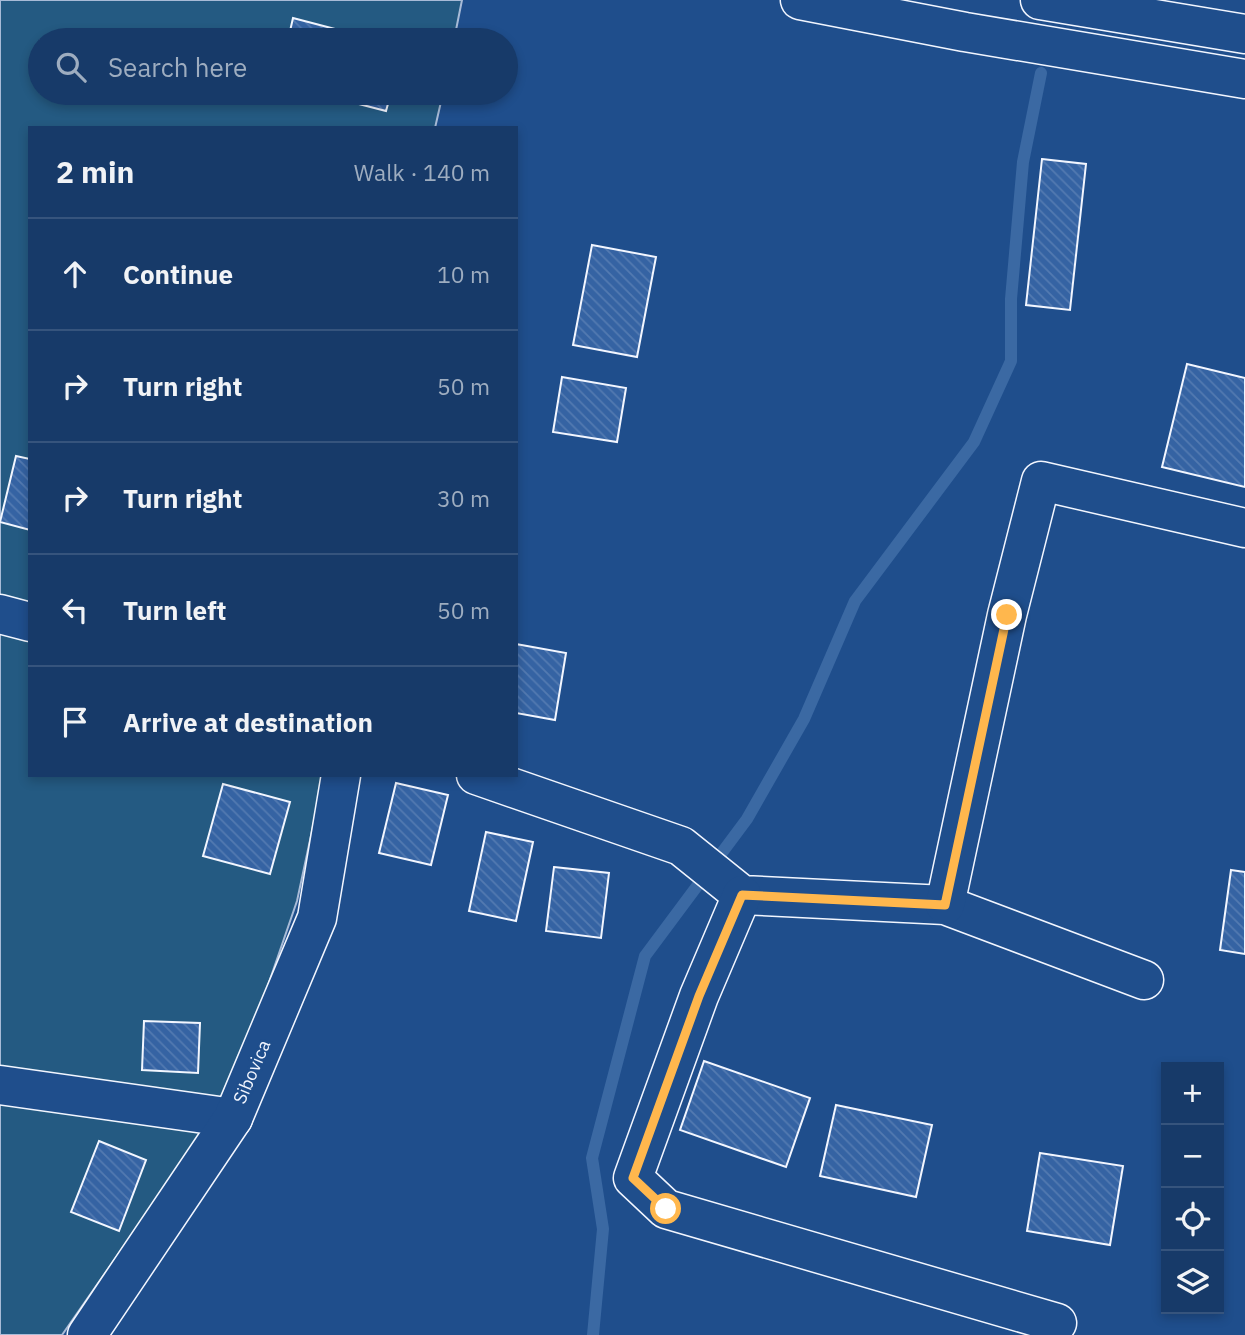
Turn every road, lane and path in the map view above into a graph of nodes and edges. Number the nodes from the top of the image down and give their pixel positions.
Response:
1 (800, 0) edge
2 (1040, 0) edge
3 (1245, 34) edge
4 (1245, 79) edge
5 (1245, 528) edge
6 (0, 614) edge
7 (28, 621) edge
8 (341, 777) edge
9 (482, 777) edge
10 (742, 895) junction
11 (945, 905) junction
12 (1144, 980) dead end
13 (0, 1085) edge
14 (233, 1118) junction
15 (1057, 1323) dead end
16 (86, 1335) edge

1 - 4 street
2 - 3 street
5 - 11 street
6 - 7 street
8 - 14 street, Sibovica
9 - 10 street
10 - 11 street
10 - 15 street
11 - 12 street
13 - 14 street
14 - 16 street, Sibovica

